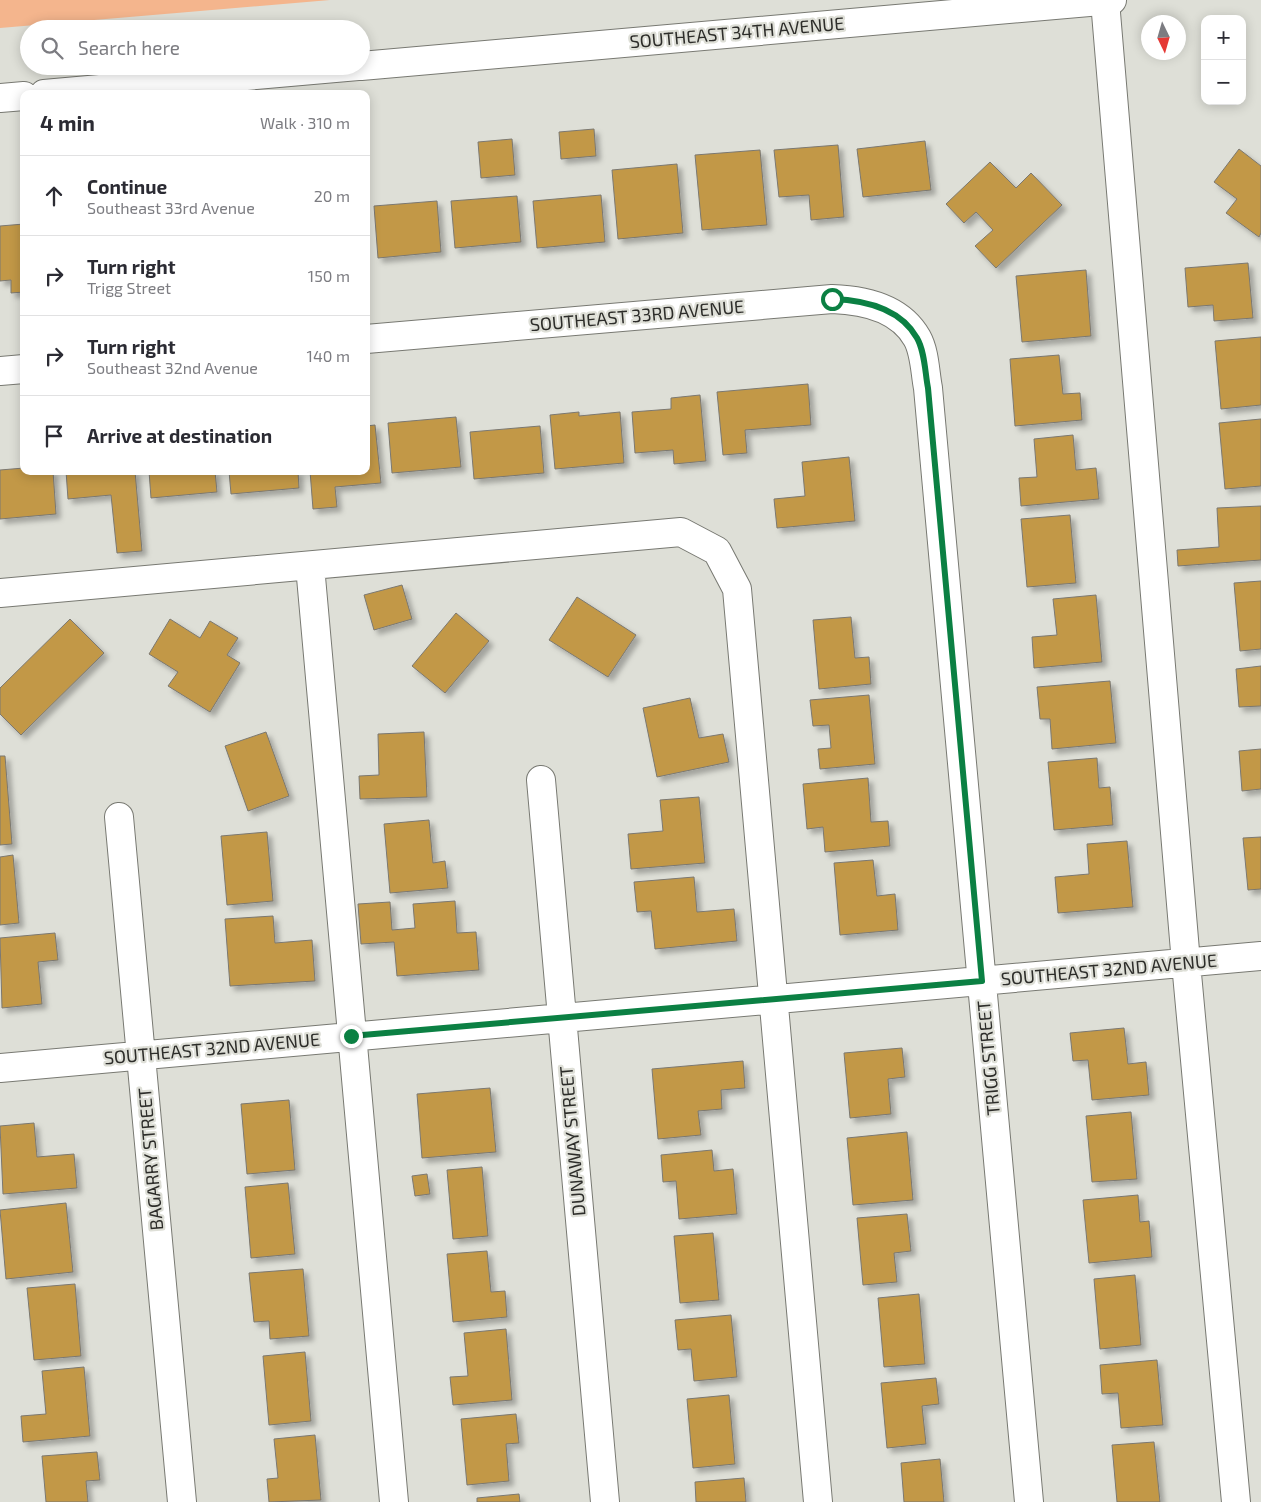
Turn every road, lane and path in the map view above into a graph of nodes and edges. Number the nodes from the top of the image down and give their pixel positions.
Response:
1 (1112, 0) edge
2 (1105, 1) edge
3 (370, 65) edge
4 (258, 75) edge
5 (89, 90) edge
6 (20, 96) edge
7 (0, 98) edge
8 (904, 322) joint
9 (370, 339) edge
10 (20, 370) edge
11 (0, 372) edge
12 (310, 566) junction
13 (0, 593) edge
14 (542, 780) dead end
15 (119, 817) dead end
16 (1261, 956) edge
17 (1186, 963) junction
18 (982, 981) junction
19 (773, 999) junction
20 (562, 1018) junction
21 (351, 1036) junction
22 (141, 1055) junction
23 (0, 1068) edge
24 (182, 1502) edge
25 (394, 1502) edge
26 (605, 1502) edge
27 (818, 1502) edge
28 (1029, 1502) edge
29 (1236, 1502) edge

1 - 2 street, SOUTHEAST 34TH AVENUE
2 - 3 street, SOUTHEAST 34TH AVENUE
2 - 17 street
4 - 5 street, SOUTHEAST 34TH AVENUE
6 - 7 street
8 - 9 street, SOUTHEAST 33RD AVENUE
8 - 18 street, TRIGG STREET
10 - 11 street
12 - 13 street
12 - 19 street
12 - 21 street
14 - 20 street, DUNAWAY STREET
15 - 22 street, BAGARRY STREET
16 - 17 street, SOUTHEAST 32ND AVENUE
17 - 18 street, SOUTHEAST 32ND AVENUE
17 - 29 street
18 - 19 street, SOUTHEAST 32ND AVENUE
18 - 28 street, TRIGG STREET
19 - 20 street, SOUTHEAST 32ND AVENUE
19 - 27 street
20 - 21 street, SOUTHEAST 32ND AVENUE
20 - 26 street, DUNAWAY STREET
21 - 22 street, SOUTHEAST 32ND AVENUE
21 - 25 street
22 - 23 street, SOUTHEAST 32ND AVENUE
22 - 24 street, BAGARRY STREET

